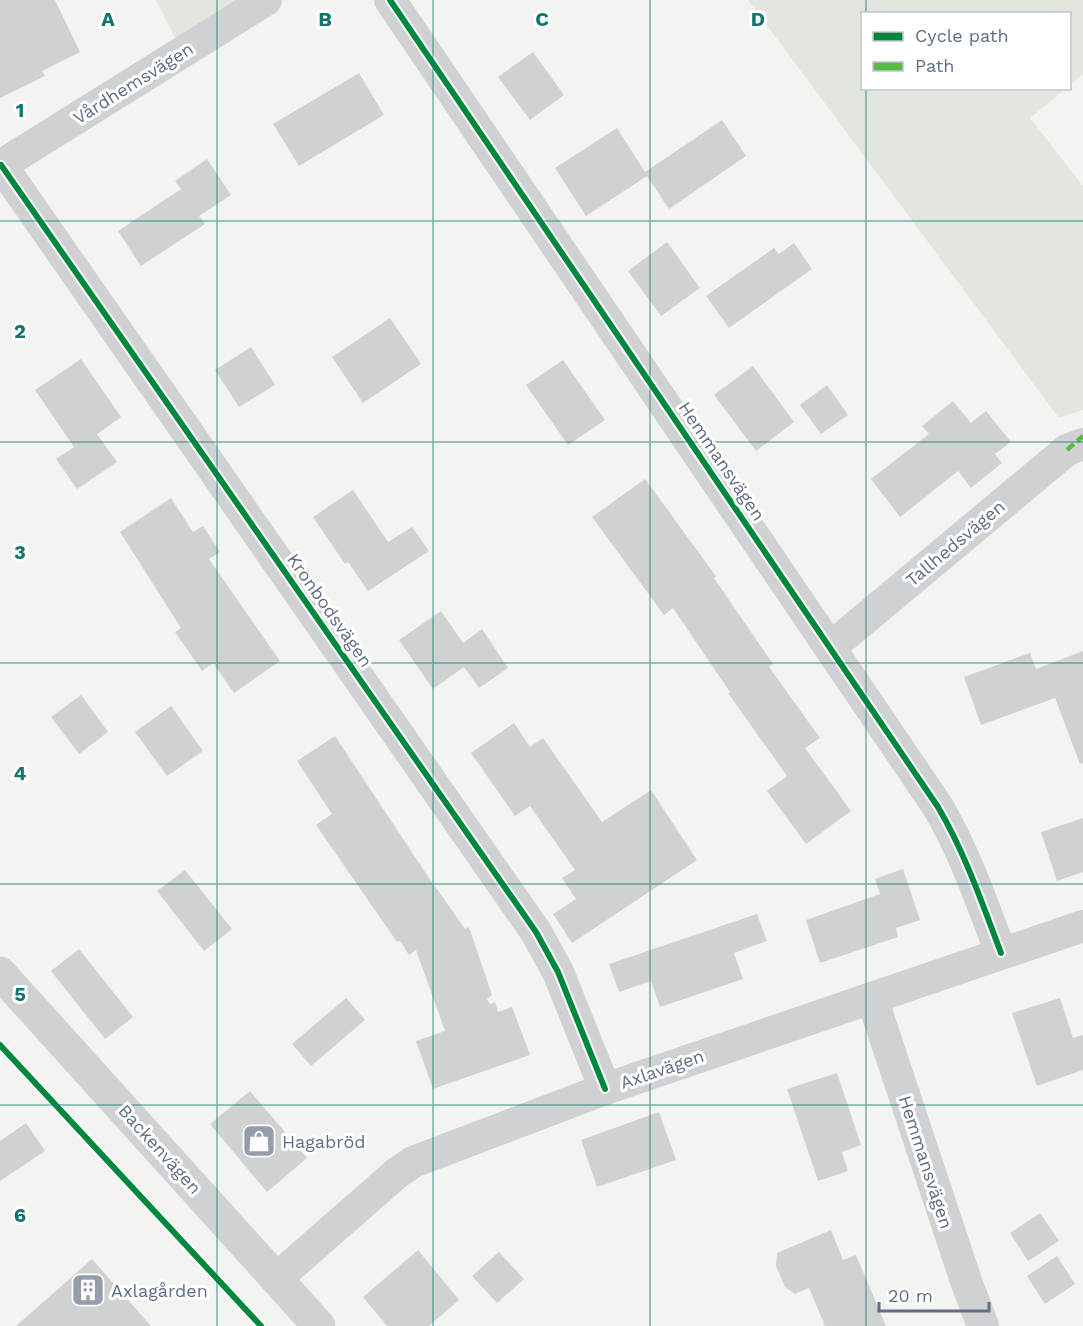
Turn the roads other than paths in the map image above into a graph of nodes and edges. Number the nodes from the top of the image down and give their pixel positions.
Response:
1 (266, 0) edge
2 (390, 0) edge
3 (1, 165) edge
4 (1083, 444) edge
5 (831, 646) junction
6 (1083, 926) edge
7 (1001, 953) junction
8 (0, 973) edge
9 (872, 998) junction
10 (605, 1089) junction
11 (277, 1278) junction
12 (319, 1326) edge
13 (983, 1326) edge

1 - 3 street, Vårdhemsvägen
2 - 5 street, Hemmansvägen
3 - 10 street, Kronbodsvägen
4 - 5 street, Tallhedsvägen
5 - 7 street, Hemmansvägen
6 - 7 street, Axlavägen
7 - 9 street, Axlavägen
8 - 11 street, Backenvägen
9 - 10 street, Axlavägen
9 - 13 street, Hemmansvägen
10 - 11 street, Axlavägen
11 - 12 street, Backenvägen

